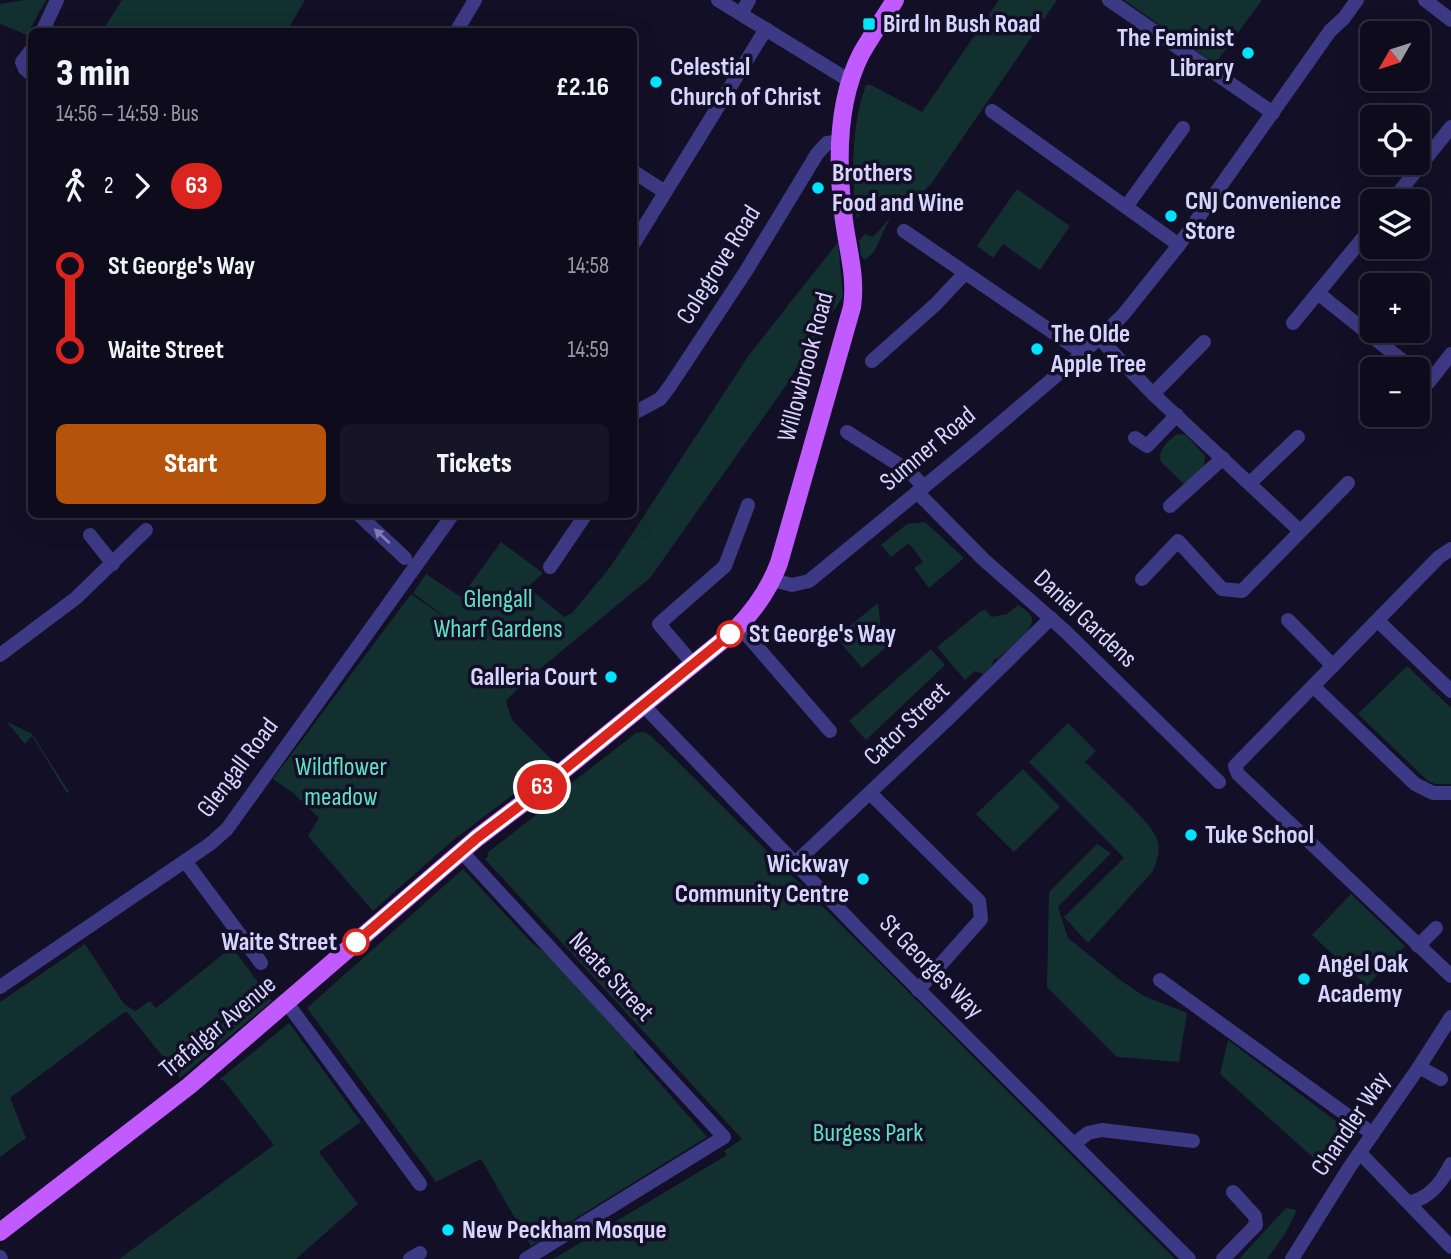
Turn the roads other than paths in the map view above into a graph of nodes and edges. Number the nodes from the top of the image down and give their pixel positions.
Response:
1 (57, 0) edge
2 (475, 0) edge
3 (718, 0) edge
4 (749, 0) edge
5 (895, 0) edge
6 (1109, 0) edge
7 (1357, 0) edge
8 (1425, 0) edge
9 (741, 14) junction
10 (1451, 20) edge
11 (44, 28) edge
12 (458, 28) edge
13 (766, 29) junction
14 (28, 54) edge
15 (28, 72) edge
16 (850, 81) junction
17 (992, 111) dead end
18 (1273, 113) junction
19 (1451, 127) edge
20 (1183, 128) dead end
21 (841, 141) junction
22 (637, 174) edge
23 (1402, 189) edge
24 (665, 192) junction
25 (1126, 207) junction
26 (904, 231) dead end
27 (637, 238) edge
28 (1360, 241) edge
29 (1179, 244) junction
30 (965, 272) junction
31 (1319, 294) junction
32 (1293, 323) dead end
33 (1099, 338) junction
34 (1204, 342) dead end
35 (1083, 353) junction
36 (1451, 354) edge
37 (1398, 357) edge
38 (872, 361) dead end
39 (1430, 381) edge
40 (1153, 394) junction
41 (637, 411) edge
42 (1177, 415) junction
43 (847, 432) dead end
44 (1298, 437) dead end
45 (1135, 438) dead end
46 (1223, 458) junction
47 (1250, 483) junction
48 (1348, 483) dead end
49 (920, 489) junction
50 (748, 505) dead end
51 (1170, 506) dead end
52 (362, 518) edge
53 (450, 518) edge
54 (583, 518) edge
55 (146, 530) dead end
56 (1300, 531) junction
57 (90, 535) dead end
58 (1451, 549) edge
59 (405, 558) dead end
60 (113, 564) junction
61 (550, 567) dead end
62 (1142, 579) dead end
63 (773, 580) junction
64 (1051, 618) junction
65 (1288, 620) dead end
66 (1378, 621) junction
67 (739, 626) junction
68 (0, 655) edge
69 (693, 664) junction
70 (1333, 666) junction
71 (1313, 686) junction
72 (1451, 691) edge
73 (643, 705) junction
74 (830, 731) dead end
75 (1219, 782) dead end
76 (870, 793) junction
77 (1451, 793) edge
78 (461, 851) junction
79 (185, 860) junction
80 (794, 863) junction
81 (1436, 928) dead end
82 (1418, 946) junction
83 (261, 963) dead end
84 (1451, 976) edge
85 (1160, 980) dead end
86 (0, 987) edge
87 (919, 990) junction
88 (287, 1003) junction
89 (1451, 1017) edge
90 (1419, 1067) junction
91 (1446, 1082) edge
92 (1373, 1134) junction
93 (1193, 1140) dead end
94 (1074, 1144) junction
95 (1360, 1153) junction
96 (1451, 1164) edge
97 (420, 1184) dead end
98 (1233, 1192) dead end
99 (1410, 1202) junction
100 (0, 1232) edge
101 (1451, 1248) edge
102 (526, 1259) edge
103 (1189, 1259) edge
104 (1223, 1259) edge
105 (1292, 1259) edge
106 (1441, 1259) edge

1 - 11 street
2 - 12 street
3 - 9 street
4 - 9 street
5 - 16 main road, Willowbrook Road
6 - 18 street
7 - 18 street, Sumner Road
8 - 10 street
9 - 13 street
13 - 16 street
13 - 24 street
14 - 15 street
16 - 21 main road, Willowbrook Road
17 - 25 street
18 - 29 street, Sumner Road
19 - 23 street
20 - 25 street
21 - 41 street, Colegrove Road
21 - 63 main road, Willowbrook Road
22 - 24 street
24 - 27 street
25 - 29 street
26 - 30 street
28 - 31 street
29 - 33 street, Sumner Road
30 - 35 street
30 - 38 street
31 - 32 street
31 - 37 street
33 - 35 street, Sumner Road
33 - 40 street
34 - 40 street
35 - 49 street, Sumner Road
36 - 39 street
40 - 42 street
42 - 45 street
42 - 46 street
43 - 49 street, Daniel Gardens
44 - 47 street
46 - 47 street
46 - 51 street
47 - 56 street
48 - 56 street
49 - 63 street, Sumner Road
49 - 64 street, Daniel Gardens
50 - 69 street
59 -> 52 street
53 - 79 street, Glengall Road
54 - 61 street
55 - 60 street
56 - 62 street
57 - 60 street
58 - 66 street
60 - 68 street
63 - 67 main road
64 - 75 street, Daniel Gardens
64 - 76 street, Cator Street
65 - 70 street
66 - 70 street
66 - 72 street
67 - 69 main road
67 - 74 street
69 - 73 main road
70 - 71 street
71 - 77 street
71 - 82 street
73 - 78 main road
73 - 80 street, St Georges Way
76 - 80 street, Cator Street
76 - 87 street
78 - 88 main road, Trafalgar Avenue
78 - 102 street, Neate Street
79 - 83 street
79 - 86 street, Glengall Road
80 - 87 street, St Georges Way
81 - 82 street
82 - 84 street
85 - 92 street
87 - 94 street, St Georges Way
88 - 97 street
88 - 100 main road, Trafalgar Avenue
89 - 90 street, Chandler Way
90 - 91 street
90 - 92 street, Chandler Way
92 - 95 street, Chandler Way
93 - 94 street
94 - 103 street, St Georges Way
95 - 99 street
95 - 105 street, Chandler Way
96 - 99 street
98 - 104 street
99 - 101 street
101 - 106 street

